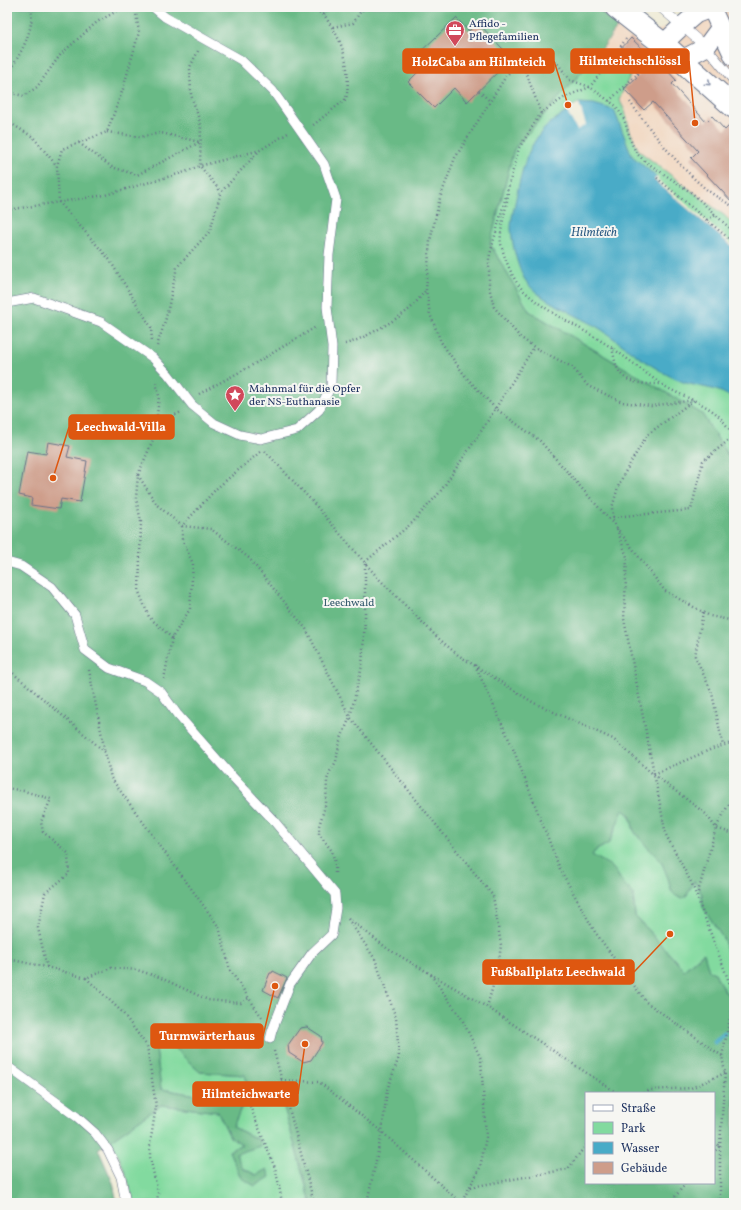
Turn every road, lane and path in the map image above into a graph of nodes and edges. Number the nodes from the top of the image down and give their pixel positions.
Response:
1 (30, 7) edge
2 (124, 7) edge
3 (135, 7) edge
4 (153, 7) edge
5 (304, 7) edge
6 (328, 7) edge
7 (368, 7) edge
8 (616, 7) edge
9 (660, 7) edge
10 (712, 7) edge
11 (324, 15) junction
12 (682, 26) junction
13 (333, 27) junction
14 (720, 28) junction
15 (629, 34) dead end
16 (205, 38) junction
17 (706, 47) junction
18 (548, 51) dead end
19 (658, 52) junction
20 (734, 57) edge
21 (681, 60) junction
22 (7, 76) edge
23 (734, 81) edge
24 (590, 86) junction
25 (479, 91) dead end
26 (7, 92) edge
27 (490, 101) junction
28 (609, 101) junction
29 (630, 102) dead end
30 (734, 107) edge
31 (541, 113) junction
32 (7, 121) edge
33 (300, 129) junction
34 (107, 132) junction
35 (200, 142) junction
36 (78, 143) junction
37 (260, 150) junction
38 (57, 166) junction
39 (200, 166) junction
40 (657, 178) dead end
41 (509, 186) junction
42 (221, 192) junction
43 (59, 202) junction
44 (7, 209) edge
45 (734, 209) edge
46 (716, 215) junction
47 (707, 220) junction
48 (734, 232) edge
49 (734, 243) edge
50 (426, 290) junction
51 (7, 302) edge
52 (329, 320) junction
53 (332, 347) junction
54 (534, 347) junction
55 (612, 348) junction
56 (153, 358) junction
57 (662, 384) junction
58 (694, 400) junction
59 (190, 403) junction
60 (495, 408) junction
61 (155, 435) junction
62 (734, 436) edge
63 (138, 475) junction
64 (612, 517) junction
65 (182, 526) junction
66 (616, 527) junction
67 (7, 562) edge
68 (365, 562) junction
69 (703, 612) junction
70 (734, 622) edge
71 (172, 638) junction
72 (85, 650) junction
73 (475, 665) junction
74 (7, 668) edge
75 (161, 692) junction
76 (350, 717) junction
77 (734, 742) edge
78 (723, 746) junction
79 (105, 752) junction
80 (653, 774) junction
81 (7, 788) edge
82 (734, 794) edge
83 (716, 828) junction
84 (734, 834) edge
85 (335, 894) junction
86 (696, 896) junction
87 (7, 959) edge
88 (47, 967) junction
89 (430, 973) junction
90 (86, 978) junction
91 (734, 995) edge
92 (249, 998) junction
93 (734, 999) edge
94 (733, 1006) edge
95 (487, 1007) junction
96 (271, 1035) junction
97 (722, 1056) junction
98 (7, 1066) edge
99 (725, 1073) junction
100 (281, 1080) junction
101 (241, 1084) dead end
102 (615, 1092) edge
103 (646, 1092) edge
104 (382, 1132) junction
105 (715, 1144) edge
106 (585, 1146) edge
107 (720, 1146) junction
108 (715, 1151) edge
109 (685, 1184) edge
110 (470, 1187) junction
111 (126, 1203) edge
112 (157, 1203) edge
113 (282, 1203) edge
114 (314, 1203) edge
115 (367, 1203) edge
116 (461, 1203) edge
117 (670, 1203) edge
118 (720, 1203) edge

1 - 22 path
2 - 26 path
3 - 34 path
4 - 16 lane
5 - 11 path
6 - 11 path
7 - 13 path
8 - 19 main road
9 - 12 lane
10 - 12 street
10 - 14 street
11 - 13 path
12 - 17 lane
12 - 19 street
13 - 33 path
14 - 17 street
14 - 20 street
15 - 24 path
16 - 33 lane
16 - 35 path
17 - 21 street
17 - 23 lane
18 - 24 path
19 - 21 main road
19 - 28 path
21 -> 30 main road
24 - 28 path
24 - 31 path
25 - 27 path
27 - 31 path
27 - 50 path
28 - 46 path
29 - 45 path
31 - 41 path
32 - 38 path
33 - 37 path
33 - 52 lane
34 - 35 path
34 - 36 path
35 - 36 path
35 - 39 path
36 - 38 path
37 - 39 path
37 - 42 path
38 - 43 path
39 - 42 path
39 - 43 path
40 - 47 path
41 - 54 path
41 - 55 path
42 - 56 path
43 - 44 path
43 - 56 path
46 - 47 path
46 - 48 path
47 - 49 path
50 - 53 path
50 - 60 path
51 - 56 lane
52 - 53 lane
52 - 59 path
53 - 59 lane
54 - 58 path
54 - 60 path
55 - 57 path
55 - 57 path
56 - 59 lane
56 - 61 path
57 - 58 path
58 - 62 path
58 - 64 path
59 - 61 path
60 - 66 path
60 - 68 path
61 - 63 path
62 - 64 path
63 - 65 path
63 - 71 path
64 - 66 path
65 - 68 path
65 - 71 path
65 - 76 path
66 - 69 path
66 - 80 path
67 - 72 lane
68 - 73 path
68 - 76 path
69 - 70 path
69 - 78 path
71 - 75 path
72 - 75 lane
72 - 79 path
73 - 80 path
73 - 97 path
74 - 79 path
75 - 85 lane
76 - 85 path
76 - 95 path
77 - 78 path
78 - 80 path
79 - 92 path
80 - 83 path
80 - 86 path
81 - 88 path
82 - 83 path
83 - 84 path
83 - 86 path
85 - 96 lane
86 - 91 path
87 - 88 path
88 - 90 path
89 - 95 path
89 - 104 path
89 - 110 path
90 - 92 path
90 - 112 path
92 - 96 path
93 - 94 path
94 - 97 path
95 - 102 path
96 - 100 path
97 - 99 path
98 - 111 lane
99 - 103 path
99 - 107 path
100 - 104 path
100 - 114 path
101 - 113 path
104 - 115 path
104 - 116 path
105 - 107 path
106 - 110 path
107 - 108 path
107 - 118 path
109 - 117 path
110 - 116 path

